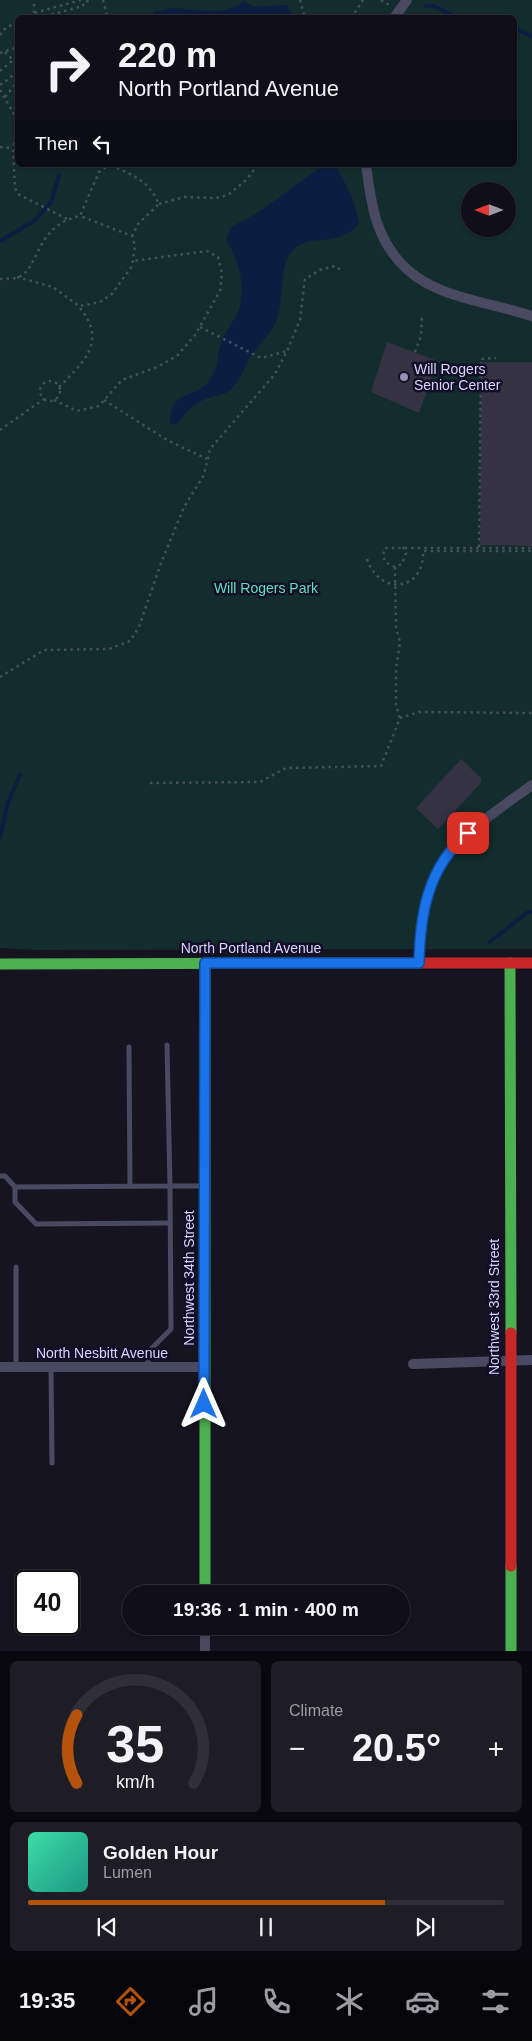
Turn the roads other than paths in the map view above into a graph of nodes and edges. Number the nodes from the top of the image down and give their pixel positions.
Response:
1 (407, 0) edge
2 (396, 15) edge
3 (366, 167) edge
4 (532, 316) edge
5 (532, 785) edge
6 (205, 963) junction
7 (419, 963) junction
8 (510, 963) junction
9 (532, 963) edge
10 (0, 964) edge
11 (167, 1045) dead end
12 (129, 1047) dead end
13 (0, 1176) edge
14 (130, 1186) junction
15 (170, 1186) junction
16 (204, 1186) junction
17 (15, 1187) junction
18 (170, 1223) junction
19 (16, 1267) dead end
20 (509, 1360) junction
21 (532, 1360) edge
22 (412, 1364) dead end
23 (0, 1367) edge
24 (16, 1367) junction
25 (51, 1367) junction
26 (147, 1367) junction
27 (204, 1367) junction
28 (52, 1463) dead end
29 (205, 1585) edge
30 (205, 1635) edge
31 (205, 1651) edge
32 (511, 1651) edge

1 - 2 street
3 - 4 street
5 - 7 street
6 - 7 street, North Portland Avenue
6 - 10 street, North Portland Avenue
6 - 16 street, Northwest 34th Street
7 - 8 street, North Portland Avenue
8 - 9 street, North Portland Avenue
8 - 20 street, Northwest 33rd Street
11 - 15 lane
12 - 14 lane
13 - 17 lane
14 - 15 lane
14 - 17 lane
15 - 16 lane
15 - 18 lane
16 - 27 street, Northwest 34th Street
17 - 18 lane
18 - 26 lane
19 - 24 lane
20 - 21 street
20 - 22 street
20 - 32 street, Northwest 33rd Street
23 - 24 street, North Nesbitt Avenue
24 - 25 street, North Nesbitt Avenue
25 - 26 street, North Nesbitt Avenue
25 - 28 lane
26 - 27 street, North Nesbitt Avenue
27 - 29 street, Northwest 34th Street
30 - 31 street

